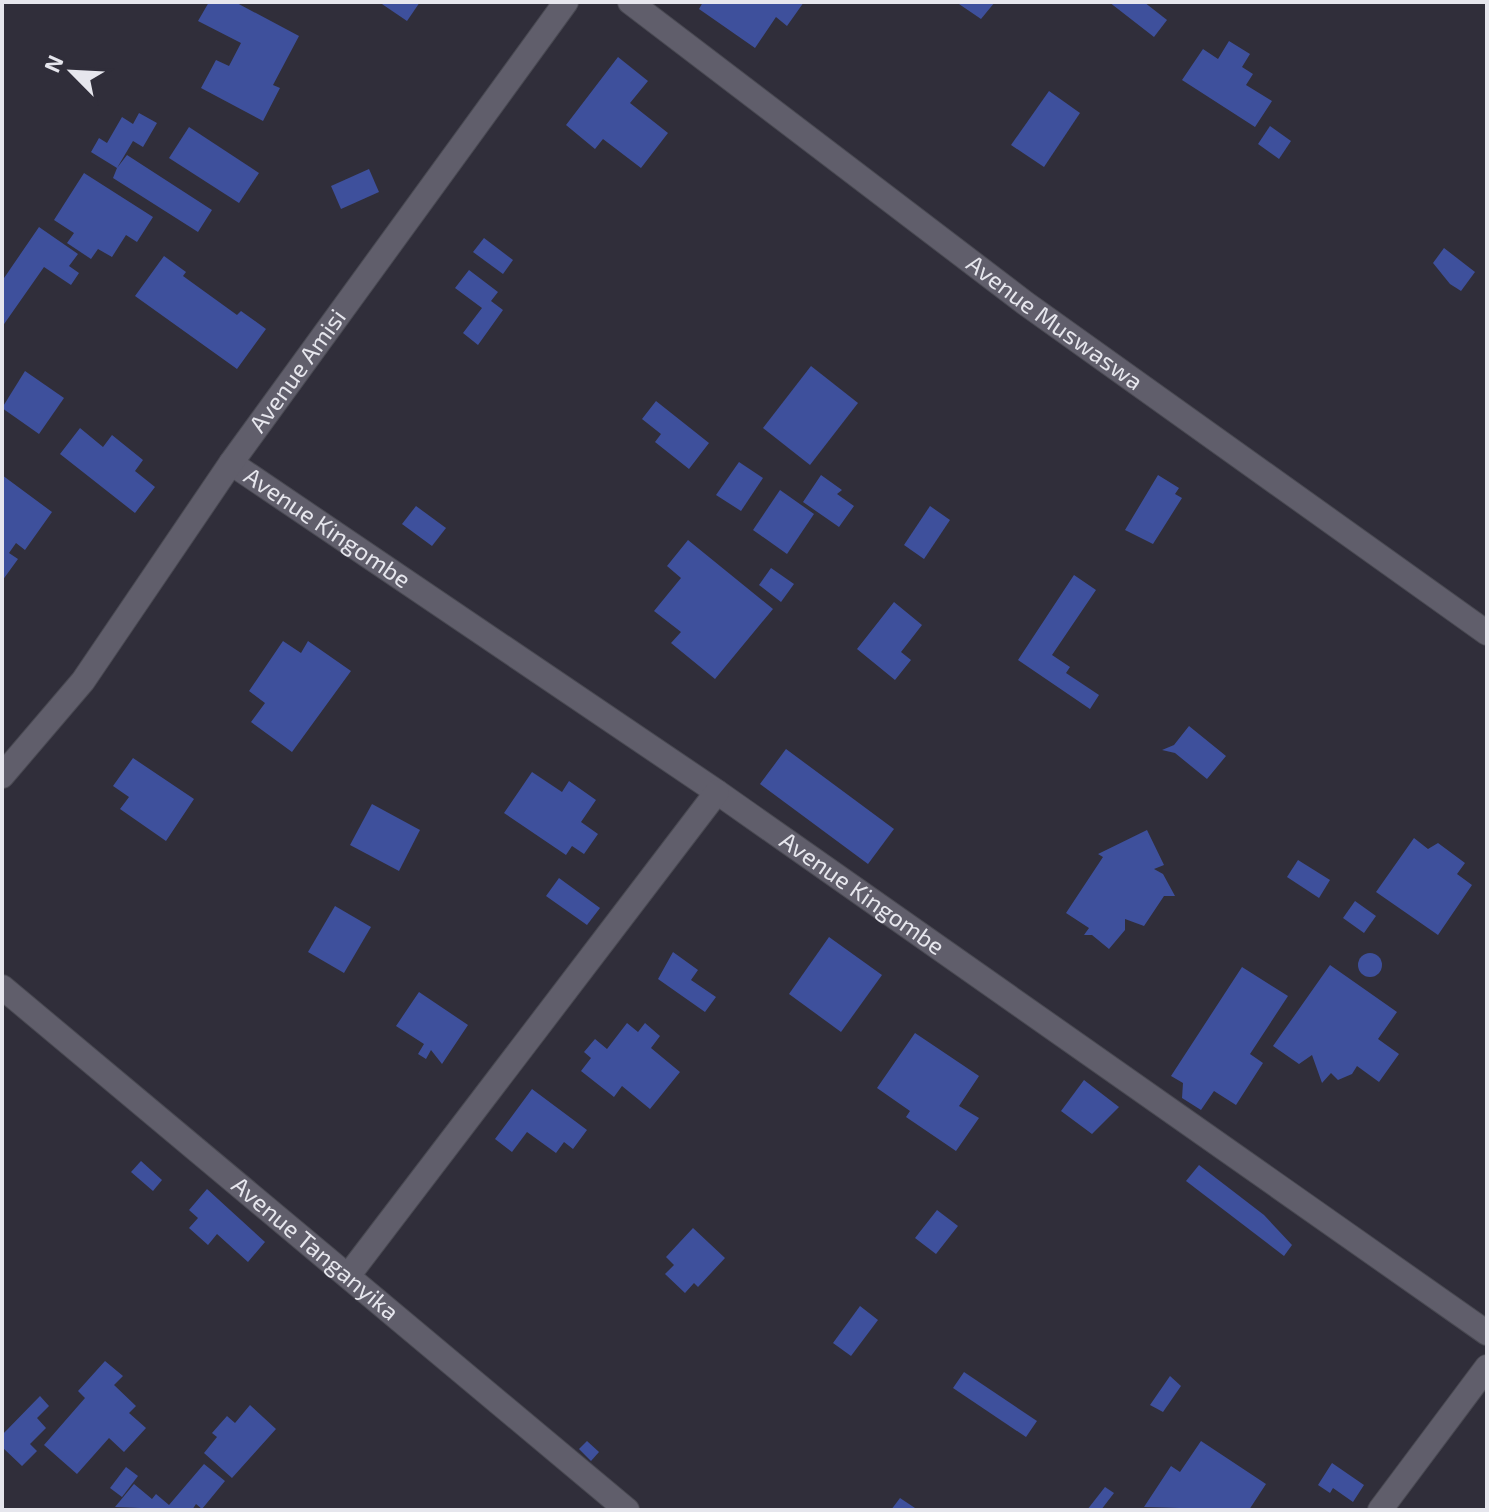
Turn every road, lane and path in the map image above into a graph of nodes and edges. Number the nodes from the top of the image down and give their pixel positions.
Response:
1 (566, 2) edge
2 (630, 2) edge
3 (231, 463) junction
4 (1487, 633) edge
5 (2, 776) edge
6 (717, 792) junction
7 (2, 987) edge
8 (348, 1276) junction
9 (1487, 1333) edge
10 (1487, 1367) edge
11 (627, 1510) edge
12 (1380, 1510) edge

1 - 3 street, Avenue Amisi
2 - 4 street, Avenue Muswaswa
3 - 5 street, Avenue Amisi
3 - 6 street, Avenue Kingombe
6 - 8 street
6 - 9 street, Avenue Kingombe
7 - 8 street, Avenue Tanganyika
8 - 11 street, Avenue Tanganyika
10 - 12 street

